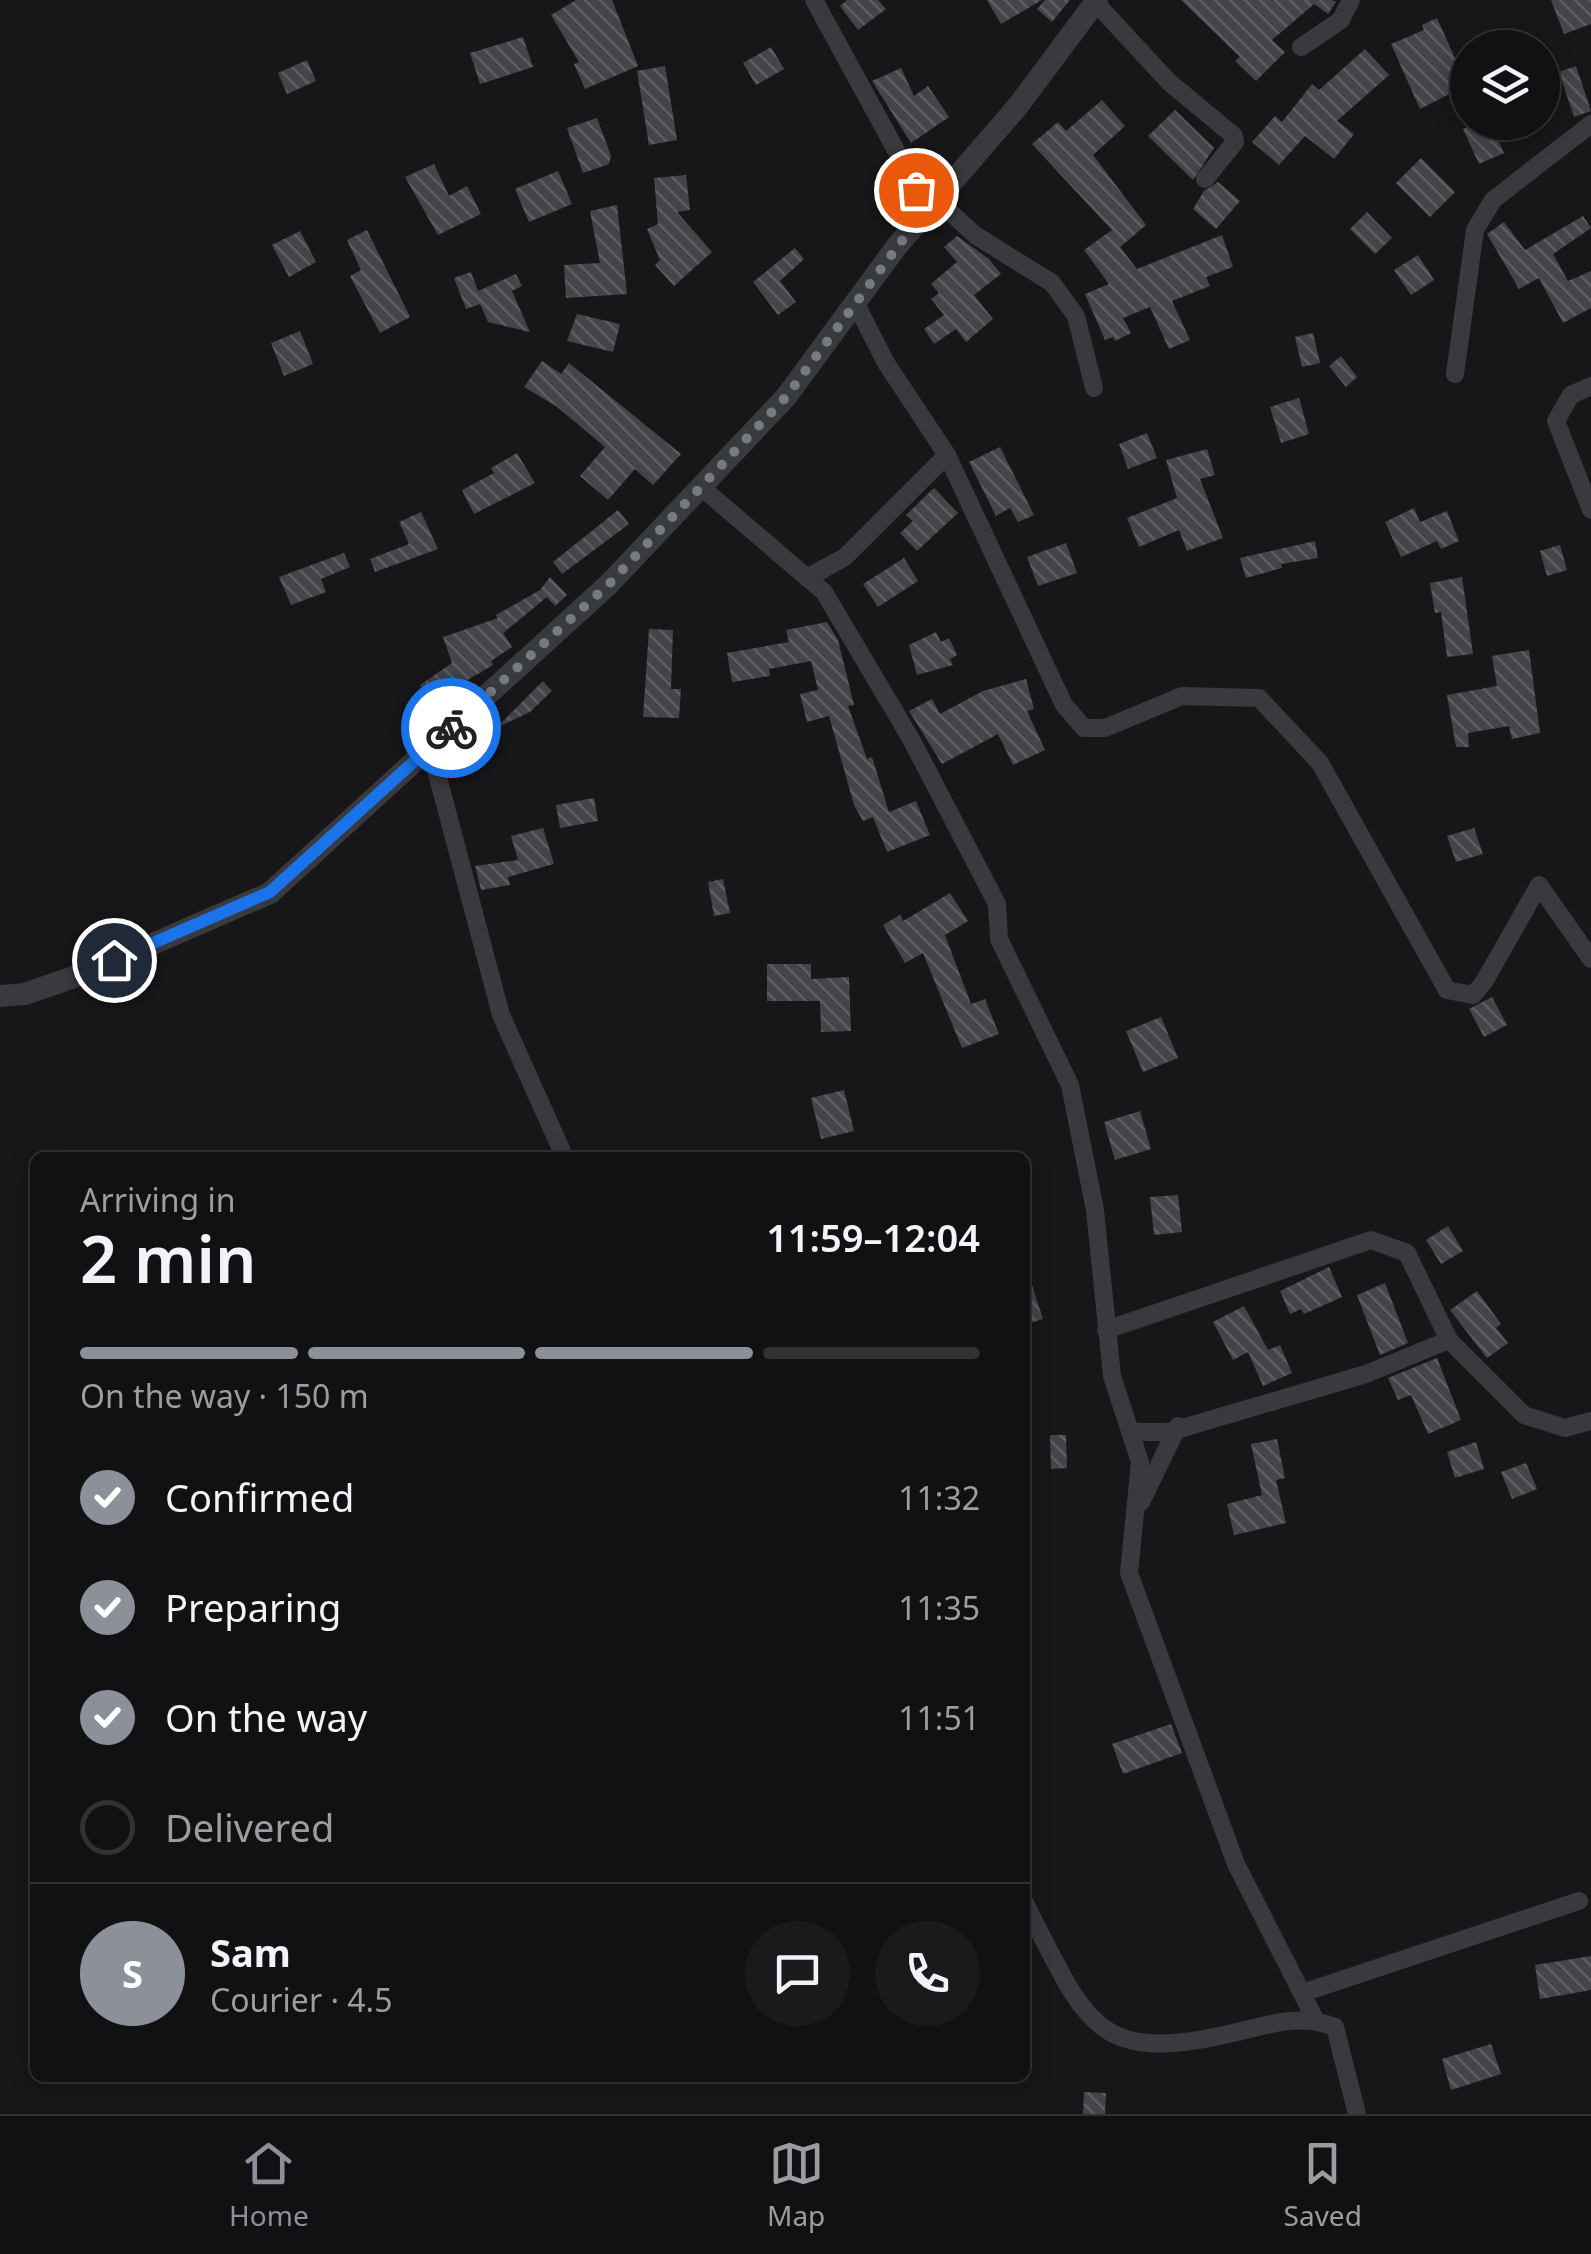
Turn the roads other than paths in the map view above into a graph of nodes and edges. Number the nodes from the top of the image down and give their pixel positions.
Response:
1 (814, 0) edge
2 (1351, 0) edge
3 (1095, 1) edge
4 (1301, 47) dead end
5 (1591, 124) edge
6 (1204, 179) dead end
7 (931, 203) junction
8 (856, 302) junction
9 (1455, 374) dead end
10 (1591, 386) edge
11 (1094, 388) dead end
12 (947, 455) junction
13 (701, 488) junction
14 (1591, 510) edge
15 (807, 578) junction
16 (430, 747) junction
17 (1591, 959) edge
18 (0, 996) edge
19 (562, 1152) edge
20 (1106, 1330) junction
21 (1449, 1340) junction
22 (1591, 1420) edge
23 (1178, 1426) junction
24 (1130, 1432) junction
25 (1135, 1513) junction
26 (1579, 1900) dead end
27 (1030, 1912) edge
28 (1302, 1994) junction
29 (1315, 2020) junction
30 (1358, 2114) edge

1 - 7 street
2 - 4 street
3 - 6 street
3 - 7 street
5 - 9 street
7 - 8 street
7 - 11 street
8 - 12 street
8 - 13 street
10 - 14 street
12 - 15 street
12 - 17 street
13 - 15 street
13 - 16 street
15 - 20 street
16 - 18 street
16 - 19 street
20 - 21 street
20 - 24 street
21 - 22 street
21 - 23 street
23 - 24 street
23 - 25 street
24 - 25 street
25 - 28 street
26 - 28 street
27 - 29 street
28 - 29 street
29 - 30 street

